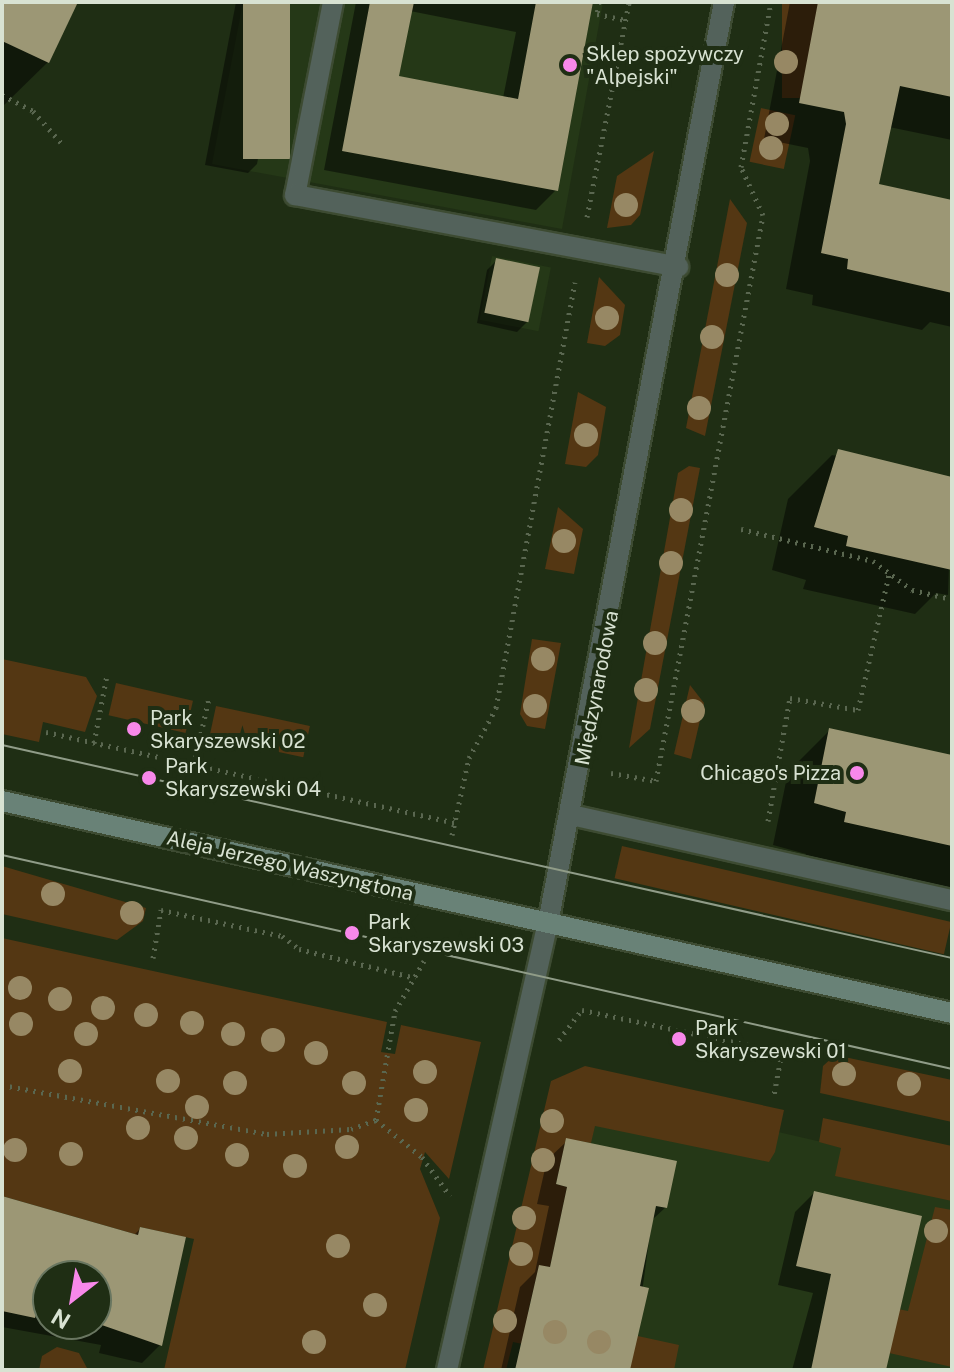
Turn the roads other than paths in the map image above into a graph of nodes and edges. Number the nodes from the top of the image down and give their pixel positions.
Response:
1 (333, 2) edge
2 (724, 2) edge
3 (678, 267) junction
4 (2, 801) edge
5 (571, 815) junction
6 (952, 900) edge
7 (548, 923) junction
8 (952, 1013) edge
9 (447, 1370) edge

1 - 3 street
2 - 3 street, Międzynarodowa
3 - 5 street, Międzynarodowa
4 - 7 main road, Aleja Jerzego Waszyngtona
5 - 6 street
5 - 7 street, Międzynarodowa
7 - 8 main road, Aleja Jerzego Waszyngtona
7 - 9 street, Międzynarodowa

